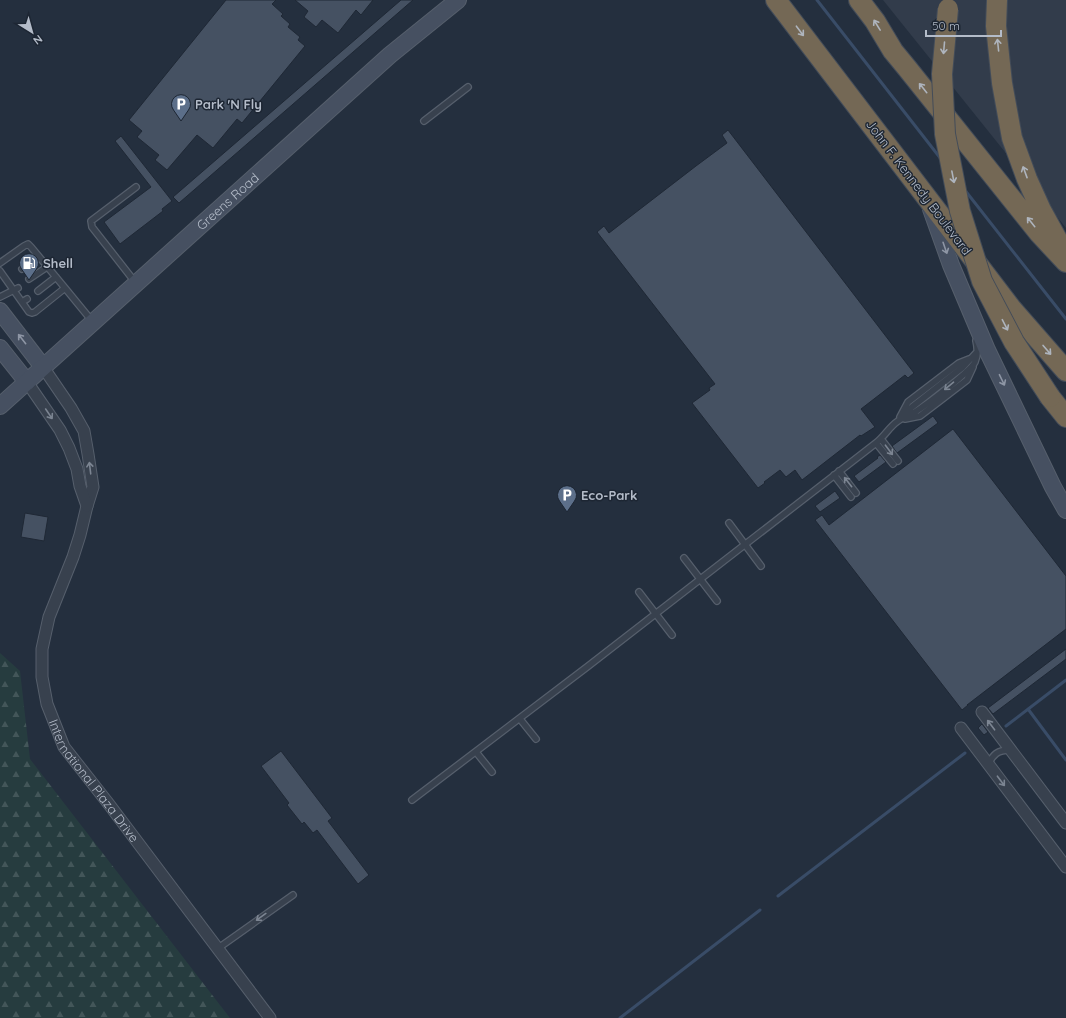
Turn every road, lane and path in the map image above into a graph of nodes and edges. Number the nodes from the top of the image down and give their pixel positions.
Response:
1 (458, 0) edge
2 (776, 0) edge
3 (859, 0) edge
4 (997, 0) edge
5 (948, 4) edge
6 (468, 87) dead end
7 (424, 121) dead end
8 (136, 187) dead end
9 (928, 198) junction
10 (39, 256) junction
11 (1066, 258) edge
12 (1066, 262) edge
13 (0, 263) edge
14 (951, 265) junction
15 (47, 267) junction
16 (22, 269) dead end
17 (0, 271) edge
18 (56, 278) junction
19 (29, 280) dead end
20 (136, 284) junction
21 (65, 288) junction
22 (16, 289) junction
23 (38, 291) dead end
24 (0, 297) edge
25 (0, 311) edge
26 (93, 322) junction
27 (0, 348) edge
28 (973, 361) junction
29 (43, 367) junction
30 (1066, 371) edge
31 (28, 382) junction
32 (0, 406) edge
33 (1066, 417) edge
34 (898, 421) junction
35 (879, 441) junction
36 (895, 462) dead end
37 (840, 471) junction
38 (834, 475) junction
39 (856, 493) dead end
40 (851, 497) dead end
41 (87, 506) junction
42 (1066, 510) edge
43 (729, 523) dead end
44 (745, 544) junction
45 (684, 558) dead end
46 (761, 566) dead end
47 (700, 580) junction
48 (639, 592) dead end
49 (717, 601) dead end
50 (656, 614) junction
51 (672, 635) dead end
52 (982, 712) dead end
53 (520, 719) junction
54 (960, 728) dead end
55 (536, 739) dead end
56 (1010, 750) junction
57 (476, 752) junction
58 (988, 764) junction
59 (492, 772) dead end
60 (412, 800) dead end
61 (1066, 823) edge
62 (1066, 867) edge
63 (293, 894) dead end
64 (218, 949) junction
65 (270, 1018) edge

1 - 20 main road, Greens Road
2 -> 9 highway, John F. Kennedy Boulevard
12 -> 3 highway
11 -> 4 highway
5 -> 33 highway, bridge
6 - 7 lane
8 - 20 lane
9 -> 14 main road
9 -> 30 highway, John F. Kennedy Boulevard
10 - 13 lane
10 - 15 lane
10 - 16 lane
14 - 28 lane
14 -> 42 main road
15 - 18 lane
15 - 19 lane
17 - 22 lane
18 - 21 lane
18 - 23 lane
20 - 26 main road, Greens Road
21 - 22 lane
21 - 26 lane
22 - 24 lane
29 -> 25 main road, International Plaza Drive
26 - 29 main road, Greens Road
27 - 31 main road
28 -> 34 lane
28 - 34 lane
29 - 31 main road, Greens Road
41 -> 29 street, International Plaza Drive
31 - 32 main road, Greens Road
31 -> 41 street
34 - 35 lane
35 -> 36 lane
35 - 37 lane
37 - 38 lane
39 -> 37 lane
38 - 40 lane
38 - 44 lane
41 - 64 street, International Plaza Drive
43 - 44 lane
44 - 46 lane
44 - 47 lane
45 - 47 lane
47 - 49 lane
47 - 50 lane
48 - 50 lane
50 - 51 lane
50 - 53 lane
56 -> 52 street
53 - 55 lane
53 - 57 lane
54 - 58 street
56 - 58 lane
56 - 61 street
57 - 59 lane
57 - 60 lane
58 -> 62 street
63 -> 64 lane
64 - 65 street, International Plaza Drive

